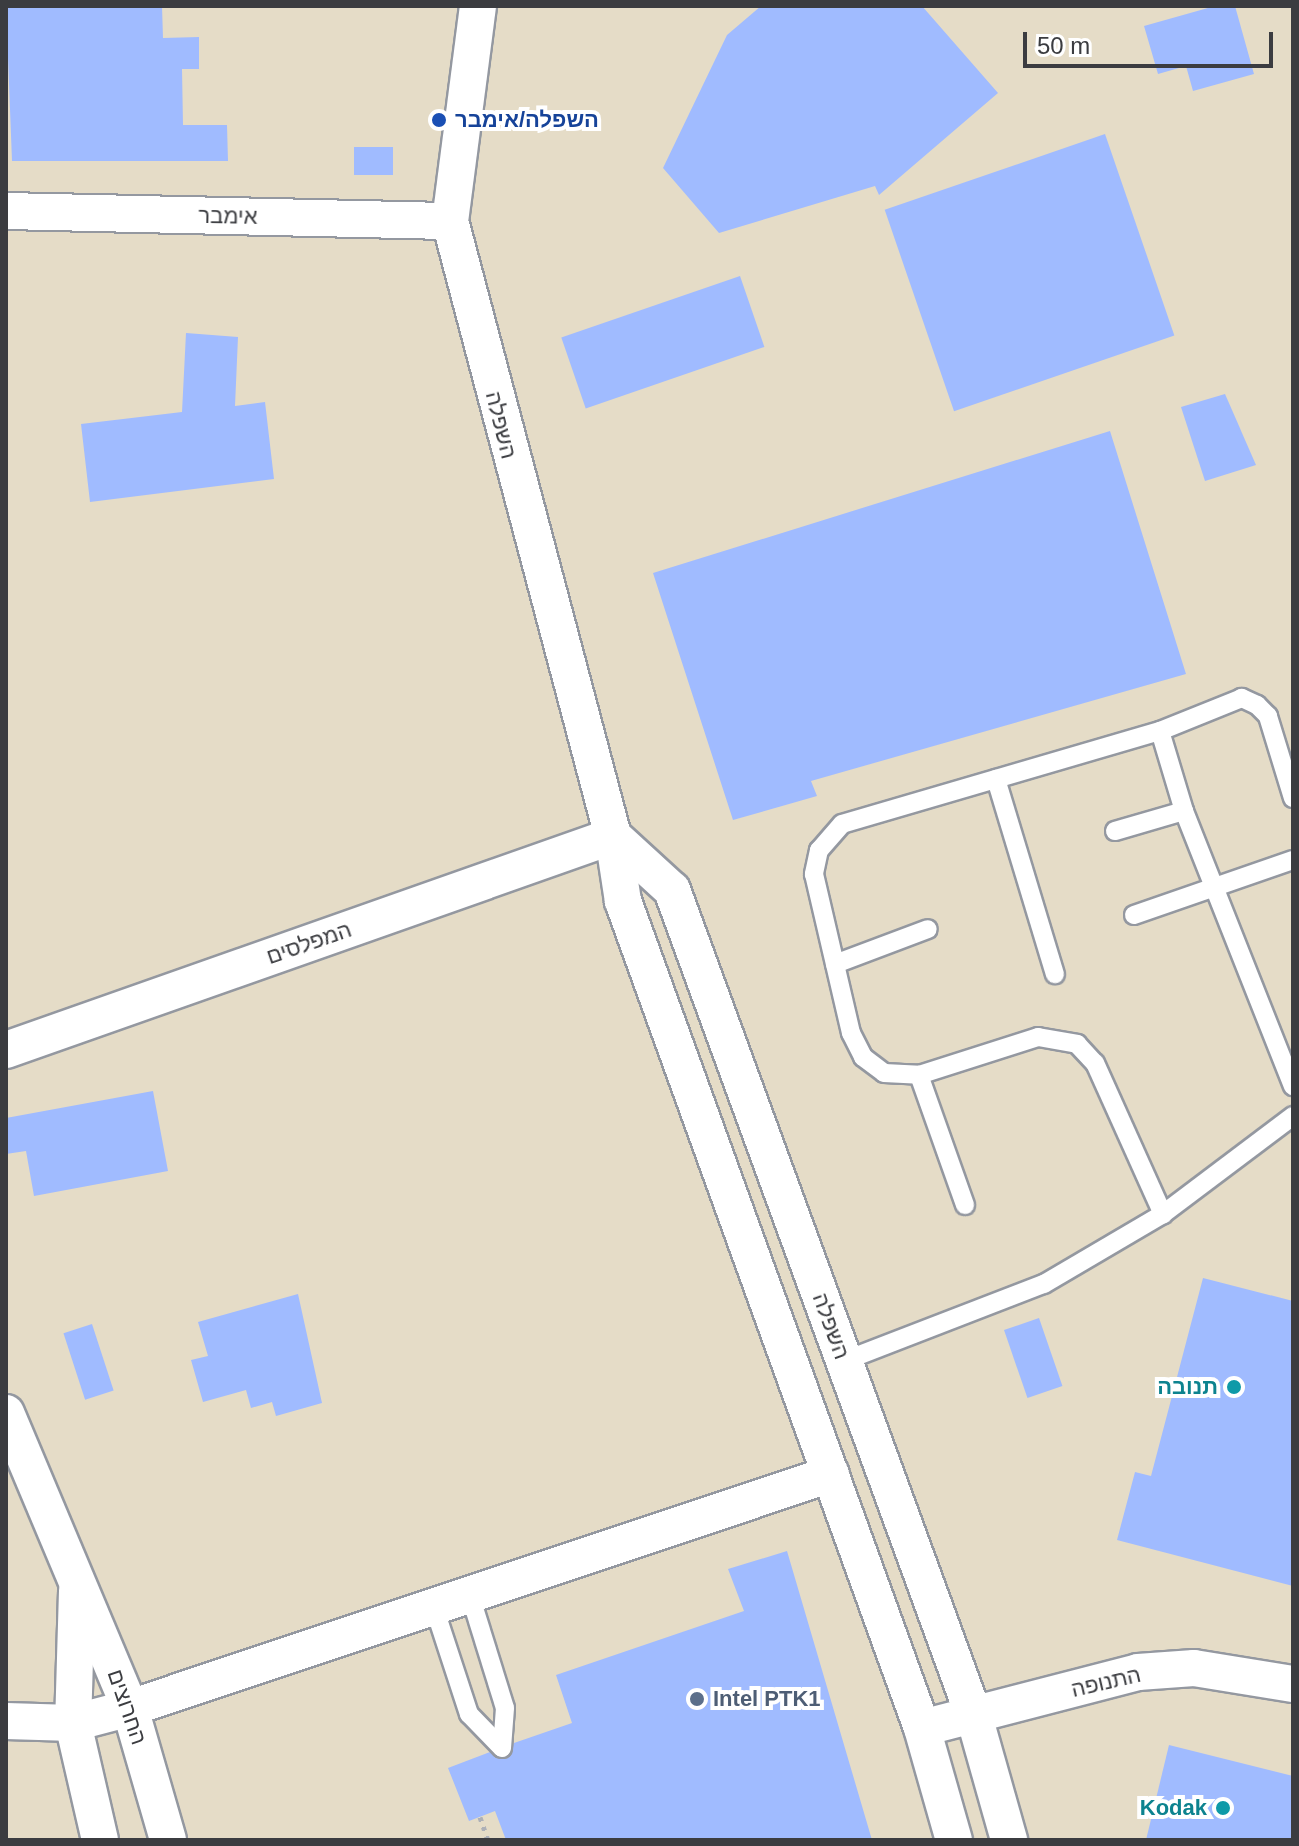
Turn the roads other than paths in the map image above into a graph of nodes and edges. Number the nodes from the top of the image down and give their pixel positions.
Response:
1 (478, 6) edge
2 (6, 211) edge
3 (450, 221) junction
4 (1160, 731) junction
5 (996, 779) junction
6 (1293, 798) edge
7 (1184, 811) junction
8 (1115, 831) dead end
9 (613, 836) junction
10 (1293, 860) edge
11 (1214, 887) junction
12 (1134, 915) dead end
13 (928, 929) dead end
14 (835, 964) junction
15 (1055, 974) dead end
16 (6, 1050) edge
17 (919, 1075) junction
18 (1293, 1086) edge
19 (1293, 1116) edge
20 (965, 1205) dead end
21 (1163, 1214) junction
22 (844, 1361) junction
23 (6, 1413) edge
24 (831, 1474) junction
25 (77, 1578) junction
26 (470, 1595) junction
27 (434, 1607) junction
28 (1293, 1684) edge
29 (130, 1708) junction
30 (974, 1716) junction
31 (6, 1721) edge
32 (73, 1723) junction
33 (922, 1728) junction
34 (100, 1840) edge
35 (168, 1840) edge
36 (954, 1840) edge
37 (1009, 1840) edge

1 - 3 street, השפלה
2 - 3 street, אימבר
3 - 9 street, השפלה
4 - 5 lane
4 - 6 lane
4 - 7 lane
5 - 14 lane
5 - 15 lane
7 - 8 lane
7 - 11 lane
9 - 16 street, המפלסים
9 - 22 street, השפלה
9 - 24 street, השפלה
10 - 11 lane
11 - 12 lane
11 - 18 lane
13 - 14 lane
14 - 17 lane
17 - 20 lane
17 - 21 lane
19 - 21 lane
21 - 22 lane
22 - 30 street, השפלה
23 - 25 street, החרוצים
24 - 26 street
24 - 33 street, השפלה
25 - 29 street, החרוצים
25 - 32 street, החרוצים
26 - 27 street
26 - 27 lane
27 - 29 street
28 - 30 street, התנופה
29 - 32 street
29 - 35 street, החרוצים
30 - 33 street, התנופה
30 - 37 street, השפלה
31 - 32 street
32 - 34 street, החרוצים
33 - 36 street, השפלה

